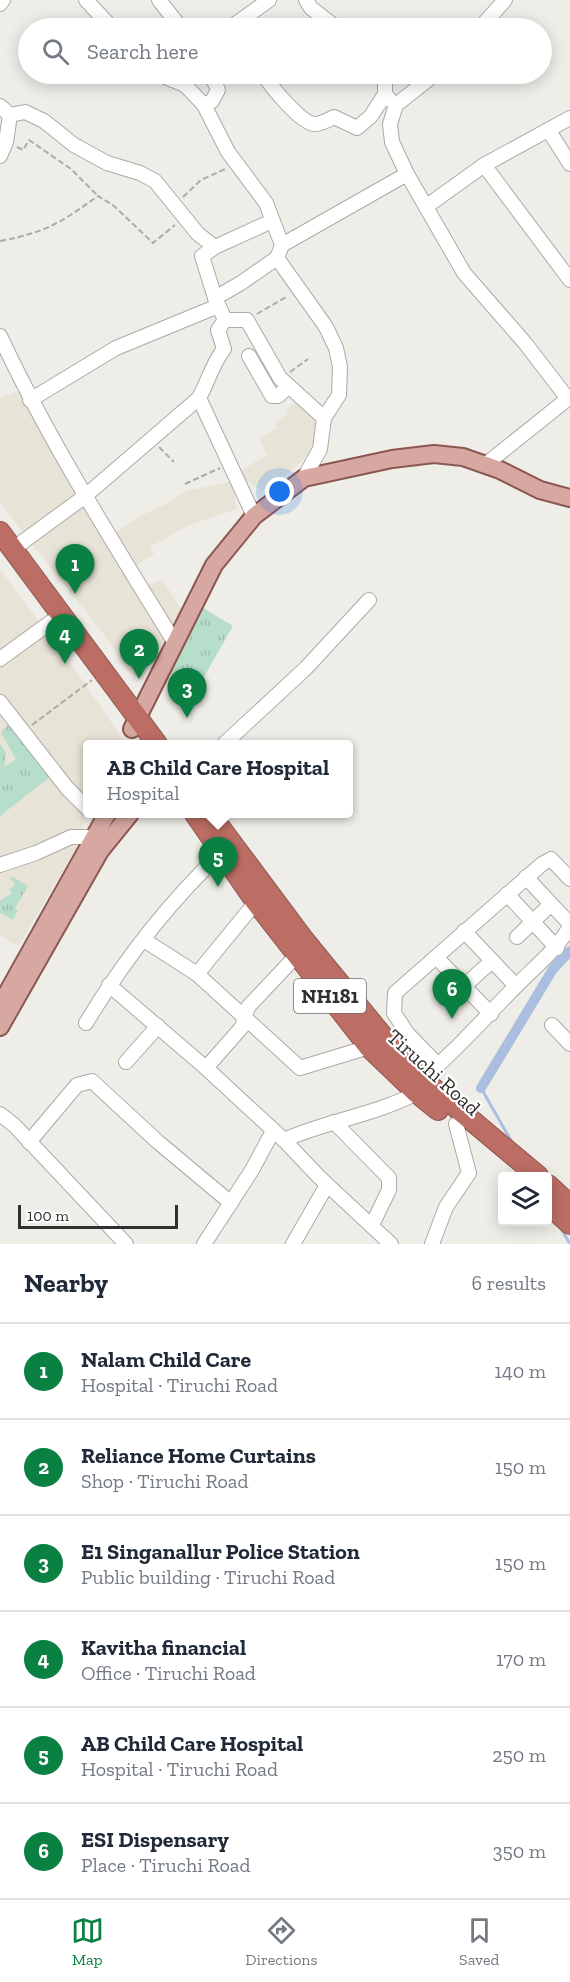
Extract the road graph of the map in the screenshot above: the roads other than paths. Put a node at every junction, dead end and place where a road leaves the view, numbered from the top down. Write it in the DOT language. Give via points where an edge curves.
graph roads {
  1 [pos="3,0"];
  2 [pos="86,0"];
  3 [pos="159,0"];
  4 [pos="269,0"];
  5 [pos="306,0"];
  6 [pos="504,0"];
  7 [pos="0,4"];
  8 [pos="103,18"];
  9 [pos="173,18"];
  10 [pos="245,18"];
  11 [pos="323,18"];
  12 [pos="489,18"];
  13 [pos="183,84"];
  14 [pos="215,84"];
  15 [pos="271,84"];
  16 [pos="385,84"];
  17 [pos="422,84"];
  18 [pos="385,94"];
  19 [pos="204,105"];
  20 [pos="396,105"];
  21 [pos="5,110"];
  22 [pos="570,118"];
  23 [pos="549,130"];
  24 [pos="0,156"];
  25 [pos="570,164"];
  26 [pos="484,165"];
  27 [pos="407,174"];
  28 [pos="427,206"];
  29 [pos="272,221"];
  30 [pos="215,247"];
  31 [pos="279,252"];
  32 [pos="570,280"];
  33 [pos="216,302"];
  34 [pos="225,320"];
  35 [pos="0,336"];
  36 [pos="249,356"];
  37 [pos="284,382"];
  38 [pos="199,398"];
  39 [pos="569,398"];
  40 [pos="30,400"];
  41 [pos="324,418"];
  42 [pos="484,465"];
  43 [pos="304,478"];
  44 [pos="84,496"];
  45 [pos="570,498"];
  46 [pos="254,516"];
  47 [pos="0,532"];
  48 [pos="6,551"];
  49 [pos="369,600"];
  50 [pos="51,622"];
  51 [pos="175,643"];
  52 [pos="0,659"];
  53 [pos="0,702"];
  54 [pos="138,730"];
  55 [pos="152,740"];
  56 [pos="228,740"];
  57 [pos="83,805"];
  58 [pos="126,818"];
  59 [pos="199,818"];
  60 [pos="214,818"];
  61 [pos="99,822"];
  62 [pos="223,850"];
  63 [pos="0,865"];
  64 [pos="526,877"];
  65 [pos="570,879"];
  66 [pos="507,894"];
  67 [pos="256,902"];
  68 [pos="551,904"];
  69 [pos="533,922"];
  70 [pos="570,925"];
  71 [pos="465,931"];
  72 [pos="517,937"];
  73 [pos="144,940"];
  74 [pos="557,948"];
  75 [pos="298,954"];
  76 [pos="436,957"];
  77 [pos="492,961"];
  78 [pos="197,974"];
  79 [pos="109,985"];
  80 [pos="464,986"];
  81 [pos="516,986"];
  82 [pos="1,1003"];
  83 [pos="491,1014"];
  84 [pos="246,1020"];
  85 [pos="86,1023"];
  86 [pos="552,1025"];
  87 [pos="158,1026"];
  88 [pos="0,1028"];
  89 [pos="407,1033"];
  90 [pos="570,1044"];
  91 [pos="369,1047"];
  92 [pos="391,1048"];
  93 [pos="126,1062"];
  94 [pos="206,1068"];
  95 [pos="417,1093"];
  96 [pos="0,1114"];
  97 [pos="460,1119"];
  98 [pos="334,1122"];
  99 [pos="278,1136"];
  100 [pos="29,1143"];
  101 [pos="512,1172"];
  102 [pos="533,1172"];
  103 [pos="327,1185"];
  104 [pos="558,1198"];
  105 [pos="231,1203"];
  106 [pos="570,1224"];
  107 [pos="372,1225"];
  108 [pos="126,1244"];
  109 [pos="204,1244"];
  110 [pos="293,1244"];
  111 [pos="391,1244"];
  112 [pos="432,1244"];
  1 -- 7 [label="street"];
  2 -- 8 [label="street"];
  3 -- 9 [label="street"];
  4 -- 10 [label="street"];
  5 -- 11 [label="street"];
  6 -- 12 [label="street"];
  13 -- 19 [label="street"];
  14 -- 19 [label="street" via="218,90 212,101"];
  15 -- 18 [label="street" via="309,123 334,117 357,128 371,116"];
  16 -- 18 [label="street"];
  17 -- 20 [label="street"];
  18 -- 20 [label="street"];
  19 -- 29 [label="street" via="228,152 266,203"];
  20 -- 27 [label="street" via="390,124 392,142"];
  21 -- 24 [label="street" via="6,142"];
  21 -- 30 [label="street" via="25,112 44,121 74,145 106,163 154,181 198,234"];
  22 -- 23 [label="street"];
  23 -- 25 [label="street"];
  23 -- 26 [label="street"];
  26 -- 28 [label="street"];
  26 -- 32 [label="street"];
  27 -- 28 [label="street"];
  27 -- 31 [label="street"];
  28 -- 39 [label="street" via="464,273"];
  29 -- 30 [label="street"];
  29 -- 31 [label="street"];
  30 -- 33 [label="street" via="202,256"];
  31 -- 33 [label="street"];
  31 -- 41 [label="street" via="298,289 326,327 338,358 339,395"];
  33 -- 34 [label="street"];
  33 -- 40 [label="street" via="116,348"];
  34 -- 37 [label="street" via="247,320"];
  34 -- 38 [label="street" via="219,330 224,349"];
  35 -- 40 [label="street"];
  36 -- 37 [label="street" via="272,396 278,396"];
  37 -- 41 [label="street"];
  38 -- 44 [label="street"];
  38 -- 46 [label="street"];
  39 -- 42 [label="street"];
  40 -- 44 [label="street"];
  41 -- 43 [label="street" via="320,449"];
  42 -- 43 [label="main road" via="434,454"];
  42 -- 45 [label="main road"];
  43 -- 46 [label="main road"];
  44 -- 48 [label="street"];
  44 -- 51 [label="street"];
  46 -- 51 [label="main road" via="214,565"];
  47 -- 48 [label="highway"];
  48 -- 50 [label="highway"];
  48 -- 54 [label="highway"];
  49 -- 56 [label="street" via="306,668"];
  50 -- 52 [label="street"];
  50 -- 54 [label="highway"];
  51 -- 54 [label="main road"];
  53 -- 57 [label="street"];
  54 -- 55 [label="highway"];
  58 -- 88 [label="main road" via="100,851"];
  59 -- 62 [label="highway, NH181"];
  60 -- 92 [label="highway, Tiruchi Road / NH181"];
  61 -- 63 [label="street" via="36,853"];
  61 -- 82 [label="main road"];
  62 -- 67 [label="highway, Tiruchi Road / NH181"];
  62 -- 73 [label="street" via="188,884"];
  64 -- 65 [label="street" via="551,859"];
  64 -- 66 [label="street"];
  64 -- 68 [label="street"];
  66 -- 69 [label="street"];
  66 -- 71 [label="street"];
  67 -- 75 [label="highway, Tiruchi Road / NH181"];
  67 -- 78 [label="street"];
  68 -- 69 [label="street"];
  68 -- 70 [label="street"];
  69 -- 72 [label="street"];
  69 -- 74 [label="street"];
  70 -- 74 [label="street"];
  71 -- 76 [label="street"];
  71 -- 77 [label="street"];
  73 -- 78 [label="street"];
  73 -- 79 [label="street"];
  74 -- 81 [label="street"];
  75 -- 84 [label="street" via="248,1007"];
  75 -- 91 [label="highway, Tiruchi Road / NH181"];
  76 -- 80 [label="street"];
  76 -- 89 [label="street" via="394,993 394,1012"];
  77 -- 80 [label="street"];
  77 -- 81 [label="street"];
  78 -- 84 [label="street"];
  79 -- 85 [label="street"];
  79 -- 87 [label="street"];
  80 -- 83 [label="street"];
  81 -- 83 [label="street"];
  83 -- 89 [label="street" via="438,1065"];
  84 -- 91 [label="street" via="300,1068"];
  84 -- 94 [label="street"];
  86 -- 90 [label="street"];
  87 -- 93 [label="street"];
  87 -- 94 [label="street"];
  89 -- 92 [label="street"];
  91 -- 95 [label="highway, Tiruchi Road / NH181"];
  92 -- 97 [label="highway, NH181"];
  94 -- 99 [label="street"];
  95 -- 97 [label="highway, Tiruchi Road / NH181"];
  95 -- 98 [label="street" via="390,1107"];
  96 -- 100 [label="street"];
  97 -- 101 [label="highway, Tiruchi Road / NH181"];
  97 -- 102 [label="highway, NH181"];
  97 -- 112 [label="street" via="469,1173 446,1207"];
  98 -- 99 [label="street"];
  98 -- 107 [label="street" via="389,1178 389,1190"];
  99 -- 103 [label="street"];
  99 -- 105 [label="street"];
  100 -- 105 [label="street" via="77,1086 92,1081"];
  100 -- 108 [label="street"];
  103 -- 107 [label="street"];
  103 -- 110 [label="street"];
  104 -- 106 [label="highway"];
  105 -- 109 [label="street"];
  107 -- 111 [label="street"];
}
